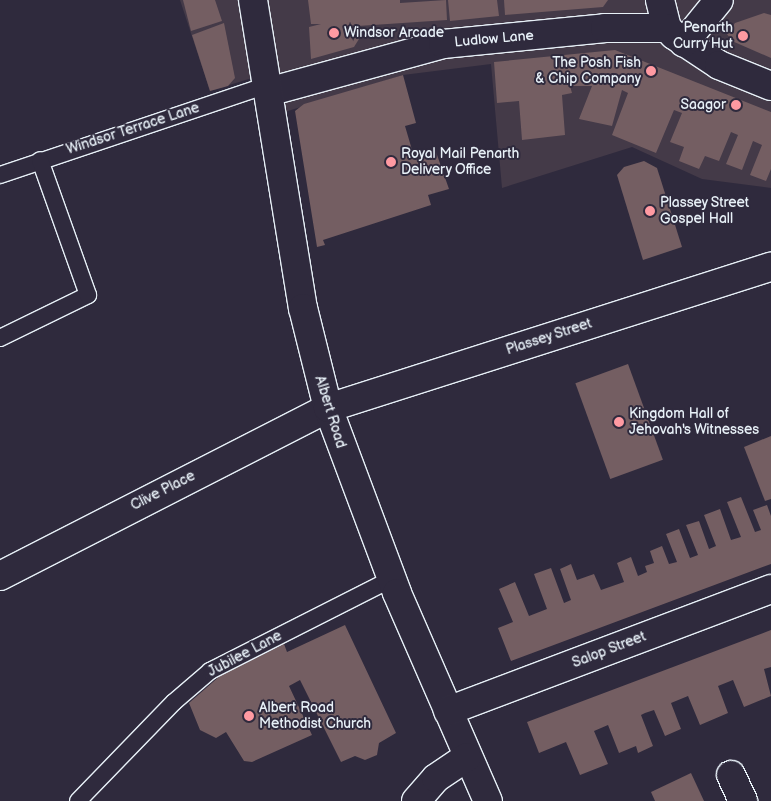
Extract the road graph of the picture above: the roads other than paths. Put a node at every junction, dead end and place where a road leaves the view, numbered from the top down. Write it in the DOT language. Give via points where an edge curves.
graph roads {
  1 [pos="253,0"];
  2 [pos="660,0"];
  3 [pos="718,0"];
  4 [pos="675,35"];
  5 [pos="771,86"];
  6 [pos="268,88"];
  7 [pos="40,160"];
  8 [pos="0,175"];
  9 [pos="771,266"];
  10 [pos="0,338"];
  11 [pos="328,408"];
  12 [pos="0,576"];
  13 [pos="391,579"];
  14 [pos="771,589"];
  15 [pos="448,711"];
  16 [pos="467,757"];
  17 [pos="731,774"];
  18 [pos="78,801"];
  19 [pos="416,801"];
  20 [pos="488,801"];
  21 [pos="742,801"];
  1 -- 6 [label="street, Albert Road"];
  2 -- 4 [label="street"];
  3 -- 4 [label="street"];
  4 -- 5 [label="street" via="719,65"];
  4 -- 6 [label="street, Ludlow Lane" via="605,28 443,44"];
  6 -- 7 [label="lane, Windsor Terrace Lane"];
  6 -- 11 [label="street, Albert Road" via="303,308"];
  7 -- 8 [label="lane, Windsor Terrace Lane"];
  7 -- 10 [label="lane" via="88,295"];
  9 -- 11 [label="street, Plassey Street"];
  11 -- 12 [label="street, Clive Place"];
  11 -- 13 [label="street, Albert Road"];
  13 -- 15 [label="street, Albert Road"];
  13 -- 18 [label="lane, Jubilee Lane" via="210,671 174,702"];
  14 -- 15 [label="street, Salop Street"];
  15 -- 16 [label="street, Albert Road"];
  16 -- 19 [label="street" via="436,778"];
  16 -- 20 [label="street, Albert Road"];
  17 -- 21 [label="street"];
}
